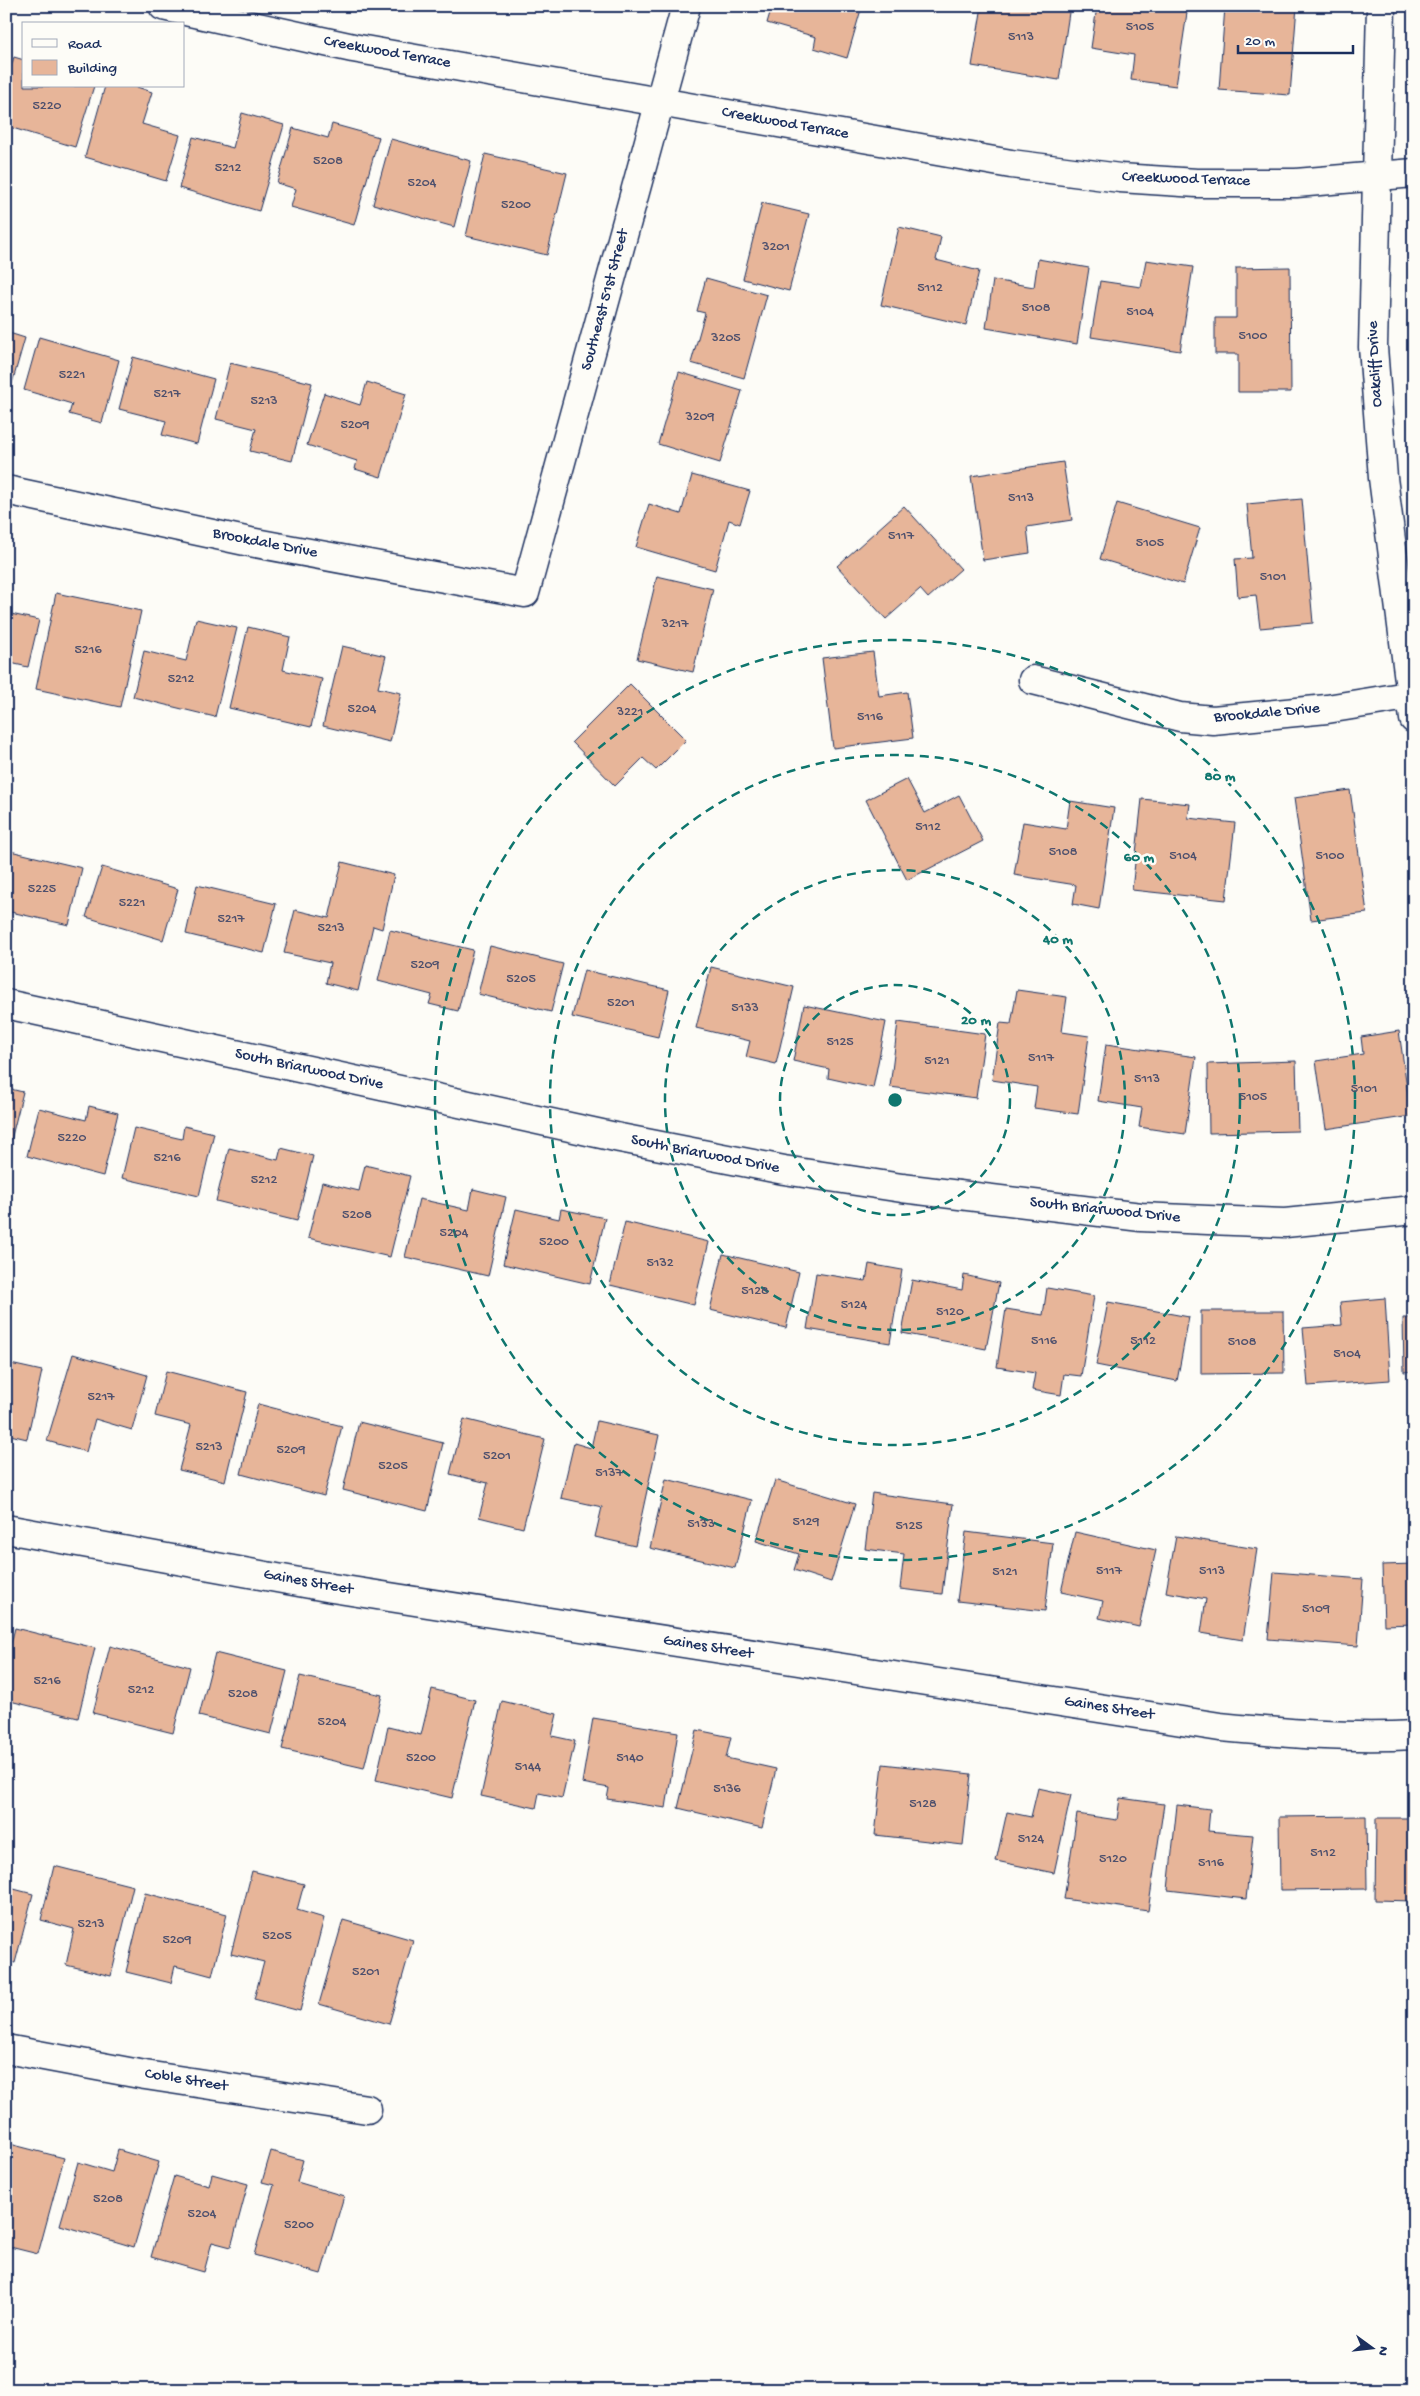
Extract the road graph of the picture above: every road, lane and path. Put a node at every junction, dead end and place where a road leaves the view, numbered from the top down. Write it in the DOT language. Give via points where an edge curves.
graph roads {
  1 [pos="163,6"];
  2 [pos="686,6"];
  3 [pos="1381,6"];
  4 [pos="660,102"];
  5 [pos="1414,173"];
  6 [pos="1376,175"];
  7 [pos="6,490"];
  8 [pos="525,593"];
  9 [pos="1034,680"];
  10 [pos="1412,703"];
  11 [pos="6,1004"];
  12 [pos="1414,1210"];
  13 [pos="6,1529"];
  14 [pos="1414,1735"];
  15 [pos="6,2049"];
  16 [pos="367,2109"];
  1 -- 4 [label="street, Creekwood Terrace" via="353,48"];
  2 -- 4 [label="street, Southeast 51st Street"];
  3 -- 6 [label="street, Oakcliff Drive"];
  4 -- 6 [label="street, Creekwood Terrace" via="1011,164 1120,178 1197,183 1296,183"];
  4 -- 8 [label="street, Southeast 51st Street"];
  5 -- 6 [label="street, Creekwood Terrace"];
  6 -- 10 [label="street, Oakcliff Drive" via="1373,347 1383,478"];
  7 -- 8 [label="street, Brookdale Drive" via="250,542"];
  9 -- 10 [label="street, Brookdale Drive" via="1172,715 1213,720"];
  11 -- 12 [label="street, South Briarwood Drive" via="620,1138 784,1170 902,1188 1141,1217 1208,1220 1284,1223"];
  13 -- 14 [label="street, Gaines Street" via="341,1590 1220,1726 1298,1734"];
  15 -- 16 [label="street, Coble Street" via="145,2075"];
}
